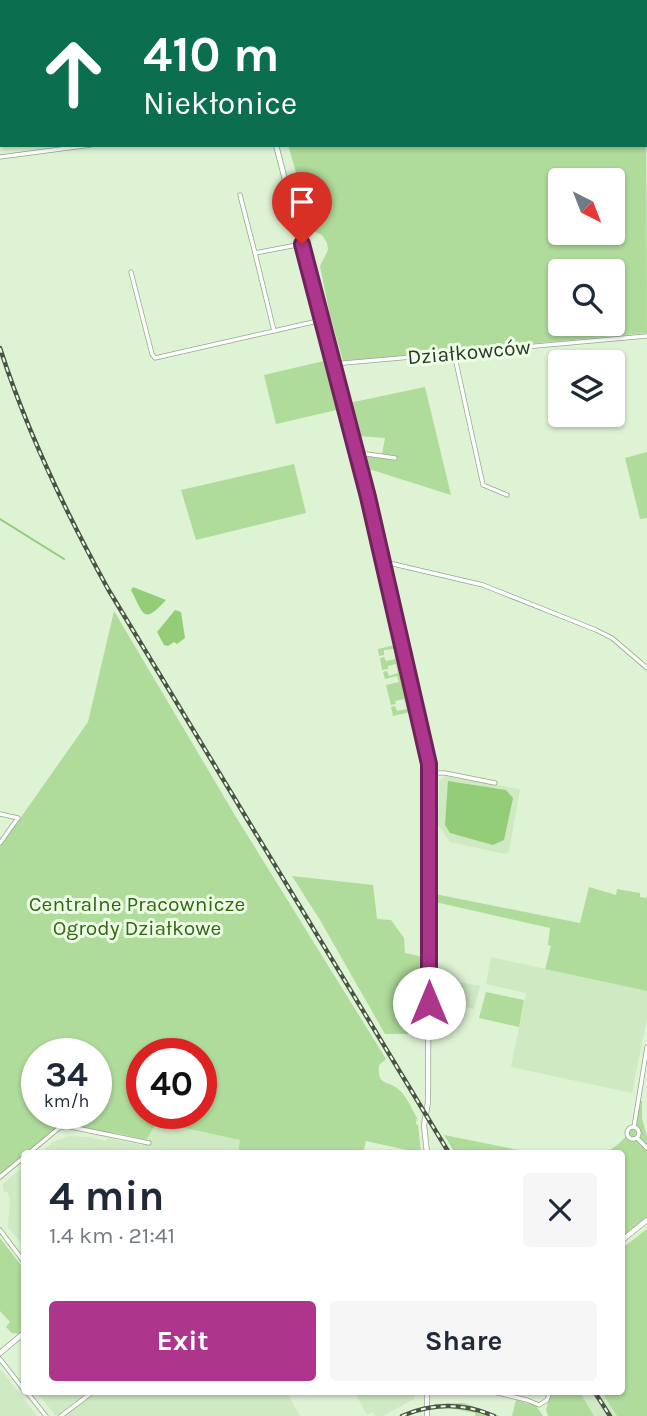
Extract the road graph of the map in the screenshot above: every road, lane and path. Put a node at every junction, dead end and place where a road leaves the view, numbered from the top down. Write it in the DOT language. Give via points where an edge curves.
graph roads {
  1 [pos="77,147"];
  2 [pos="277,147"];
  3 [pos="0,158"];
  4 [pos="240,195"];
  5 [pos="302,244"];
  6 [pos="255,253"];
  7 [pos="131,272"];
  8 [pos="322,320"];
  9 [pos="274,331"];
  10 [pos="647,335"];
  11 [pos="454,353"];
  12 [pos="333,364"];
  13 [pos="357,456"];
  14 [pos="395,458"];
  15 [pos="507,495"];
  16 [pos="383,564"];
  17 [pos="647,668"];
  18 [pos="429,773"];
  19 [pos="495,783"];
  20 [pos="0,814"];
  21 [pos="0,843"];
  22 [pos="647,1048"];
  23 [pos="634,1127"];
  24 [pos="638,1138"];
  25 [pos="149,1143"];
  26 [pos="647,1148"];
  27 [pos="33,1150"];
  28 [pos="427,1150"];
  29 [pos="21,1160"];
  30 [pos="0,1177"];
  31 [pos="647,1220"];
  32 [pos="0,1230"];
  33 [pos="625,1238"];
  34 [pos="21,1258"];
  35 [pos="21,1336"];
  36 [pos="0,1353"];
  37 [pos="0,1359"];
  38 [pos="21,1386"];
  39 [pos="28,1395"];
  40 [pos="89,1395"];
  41 [pos="427,1395"];
  42 [pos="506,1395"];
  43 [pos="549,1395"];
  44 [pos="46,1416"];
  45 [pos="61,1416"];
  46 [pos="427,1416"];
  1 -- 3 [label="street"];
  2 -- 5 [label="street"];
  4 -- 6 [label="street"];
  5 -- 6 [label="street"];
  5 -- 8 [label="street"];
  6 -- 9 [label="street"];
  7 -- 9 [label="street" via="155,358"];
  8 -- 9 [label="street"];
  8 -- 12 [label="street"];
  10 -- 11 [label="street, Działkowców"];
  11 -- 12 [label="street, Działkowców"];
  11 -- 15 [label="street" via="483,485"];
  12 -- 13 [label="street"];
  13 -- 14 [label="street" via="367,453"];
  13 -- 16 [label="street"];
  16 -- 17 [label="street" via="483,586 596,630"];
  16 -- 18 [label="street"];
  18 -- 19 [label="street"];
  18 -- 28 [label="street"];
  20 -- 21 [label="street" via="18,818"];
  22 -- 23 [label="street"];
  23 -- 24 [label="street"];
  23 -- 24 [label="street" via="628,1136"];
  24 -- 26 [label="street"];
  25 -- 27 [label="street" via="66,1126"];
  29 -- 30 [label="street"];
  31 -- 33 [label="street"];
  32 -- 34 [label="street"];
  35 -- 36 [label="street"];
  37 -- 38 [label="street"];
  39 -- 44 [label="street"];
  40 -- 45 [label="street"];
  41 -- 46 [label="street"];
  42 -- 43 [label="street" via="539,1405"];
}
